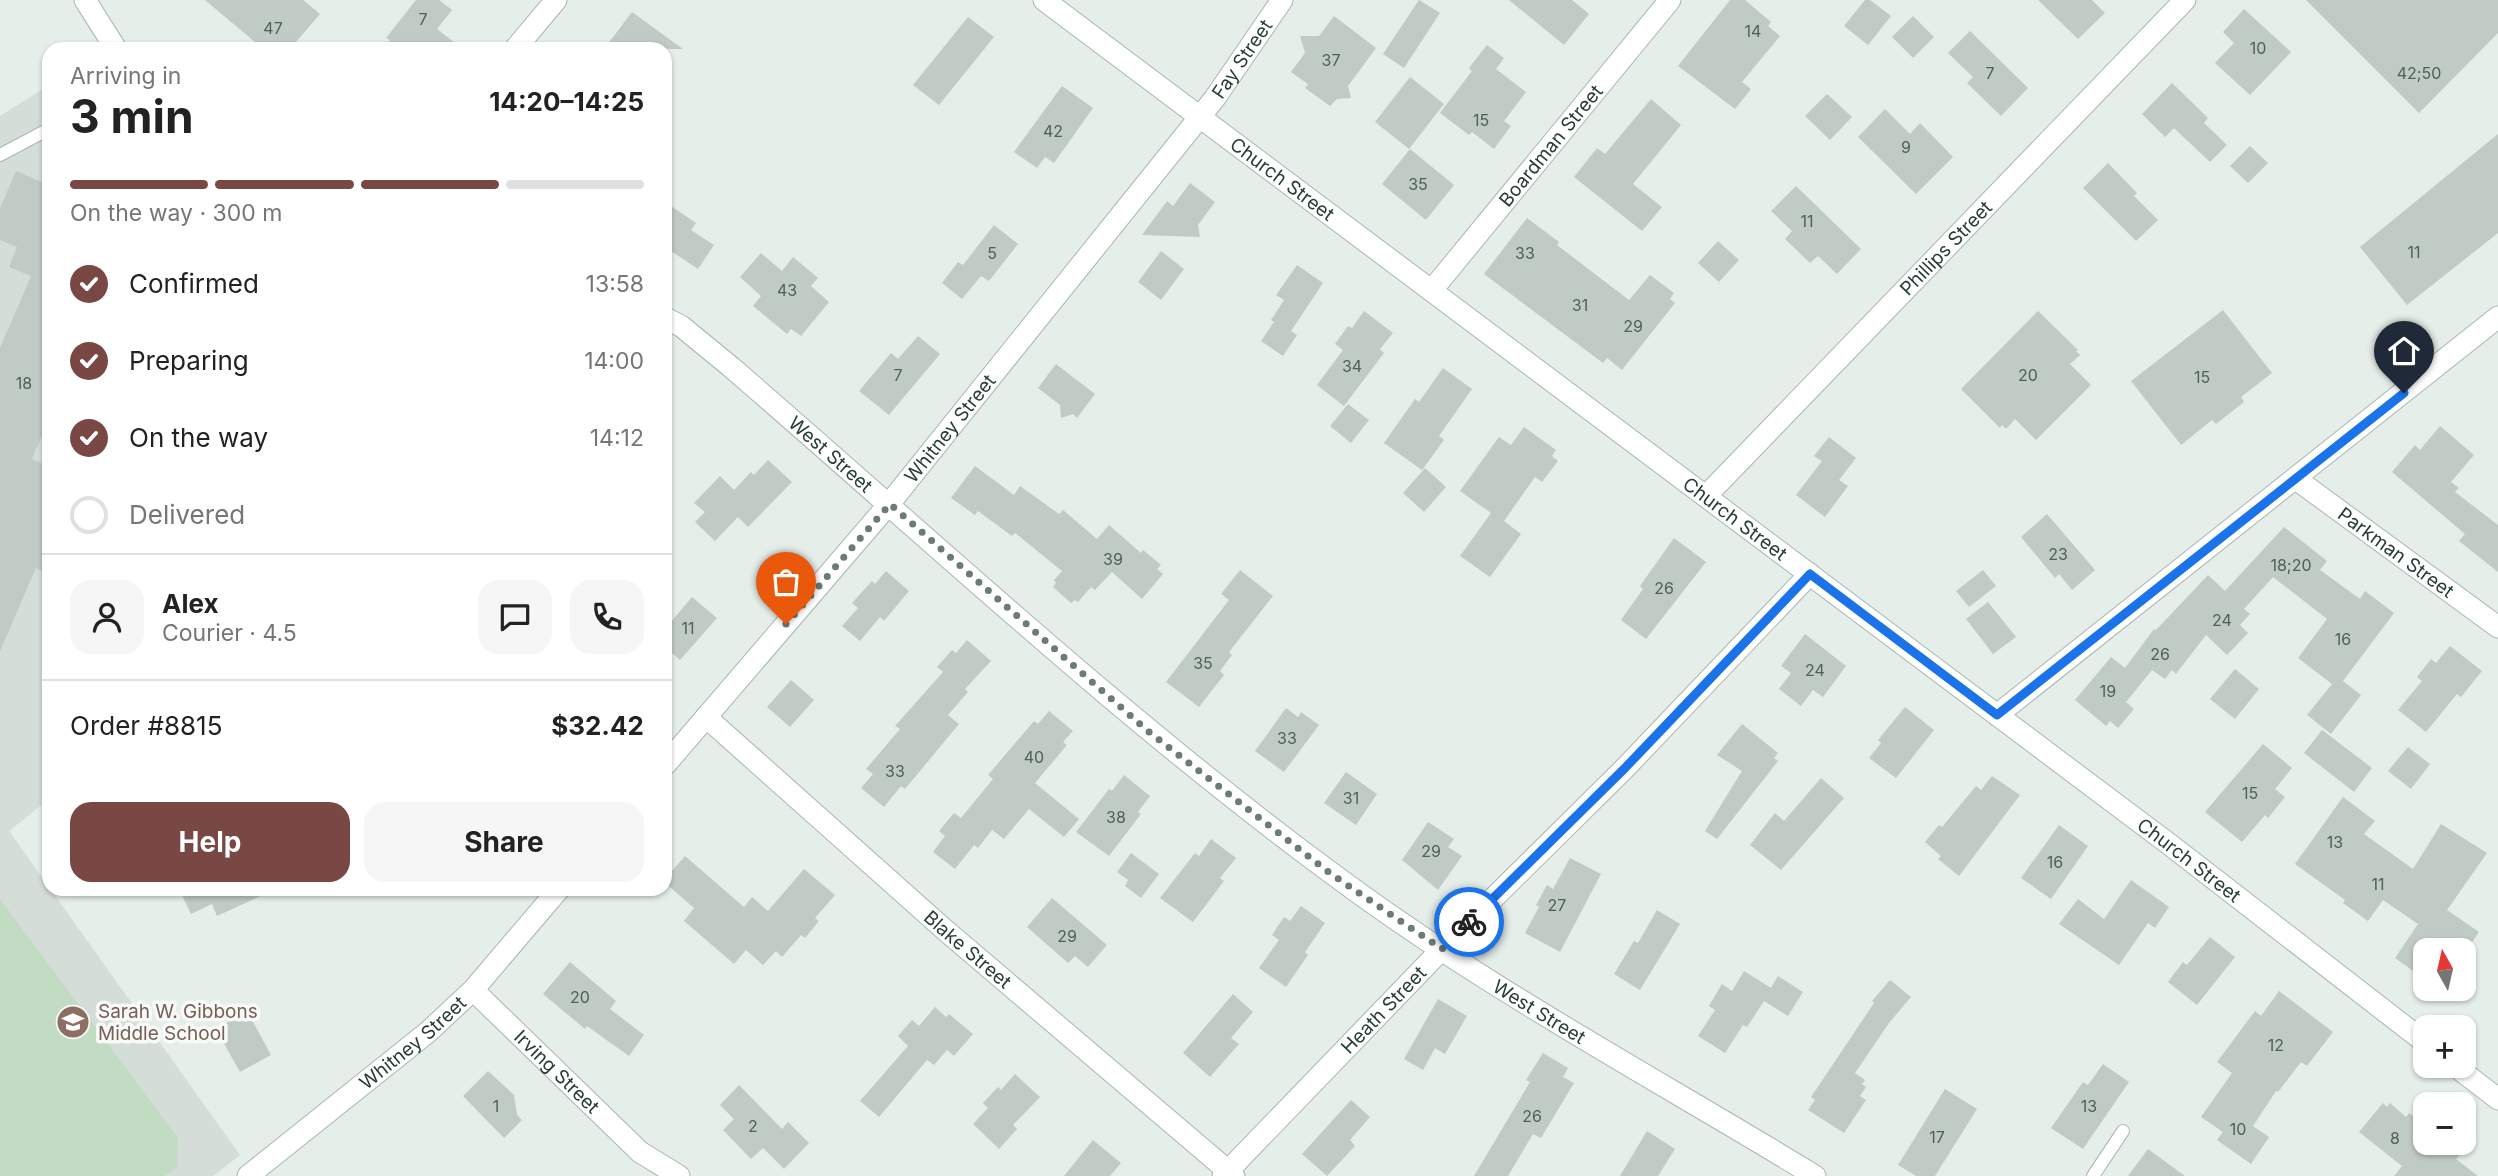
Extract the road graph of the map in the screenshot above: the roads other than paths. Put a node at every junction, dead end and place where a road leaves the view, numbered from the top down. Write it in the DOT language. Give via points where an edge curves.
graph roads {
  1 [pos="85,0"];
  2 [pos="556,0"];
  3 [pos="1044,0"];
  4 [pos="1282,0"];
  5 [pos="1670,0"];
  6 [pos="2185,0"];
  7 [pos="112,42"];
  8 [pos="522,42"];
  9 [pos="1200,117"];
  10 [pos="42,133"];
  11 [pos="0,155"];
  12 [pos="1432,290"];
  13 [pos="2498,317"];
  14 [pos="672,322"];
  15 [pos="2296,479"];
  16 [pos="1706,496"];
  17 [pos="890,504"];
  18 [pos="1810,574"];
  19 [pos="2498,627"];
  20 [pos="1997,715"];
  21 [pos="706,718"];
  22 [pos="672,757"];
  23 [pos="553,896"];
  24 [pos="1442,949"];
  25 [pos="473,990"];
  26 [pos="2413,1033"];
  27 [pos="2470,1078"];
  28 [pos="2498,1100"];
  29 [pos="2123,1131"];
  30 [pos="640,1152"];
  31 [pos="1228,1174"];
  32 [pos="248,1176"];
  33 [pos="652,1176"];
  34 [pos="679,1176"];
  35 [pos="1815,1176"];
  36 [pos="2094,1176"];
  1 -- 7 [label="street"];
  2 -- 8 [label="street"];
  3 -- 9 [label="street, Church Street"];
  4 -- 9 [label="street, Fay Street"];
  5 -- 12 [label="street, Boardman Street"];
  6 -- 16 [label="street, Phillips Street"];
  9 -- 12 [label="street, Church Street"];
  9 -- 17 [label="street, Whitney Street"];
  10 -- 11 [label="lane"];
  12 -- 16 [label="street, Church Street"];
  13 -- 15 [label="street"];
  14 -- 17 [label="street, West Street" via="732,366"];
  15 -- 19 [label="street, Parkman Street"];
  15 -- 20 [label="street"];
  16 -- 18 [label="street, Church Street"];
  17 -- 21 [label="street, Whitney Street"];
  17 -- 24 [label="street, West Street" via="1149,732 1331,874"];
  18 -- 20 [label="street, Church Street"];
  18 -- 24 [label="street, Heath Street" via="1625,768"];
  20 -- 26 [label="street, Church Street"];
  21 -- 22 [label="street, Whitney Street"];
  21 -- 31 [label="street, Blake Street"];
  23 -- 25 [label="street, Whitney Street"];
  24 -- 31 [label="street, Heath Street"];
  24 -- 35 [label="street, West Street"];
  25 -- 30 [label="street, Irving Street"];
  25 -- 32 [label="street, Whitney Street" via="428,1032"];
  27 -- 28 [label="street"];
  29 -- 36 [label="lane"];
  30 -- 33 [label="street, Irving Street"];
  30 -- 34 [label="street, Irving Street"];
}
